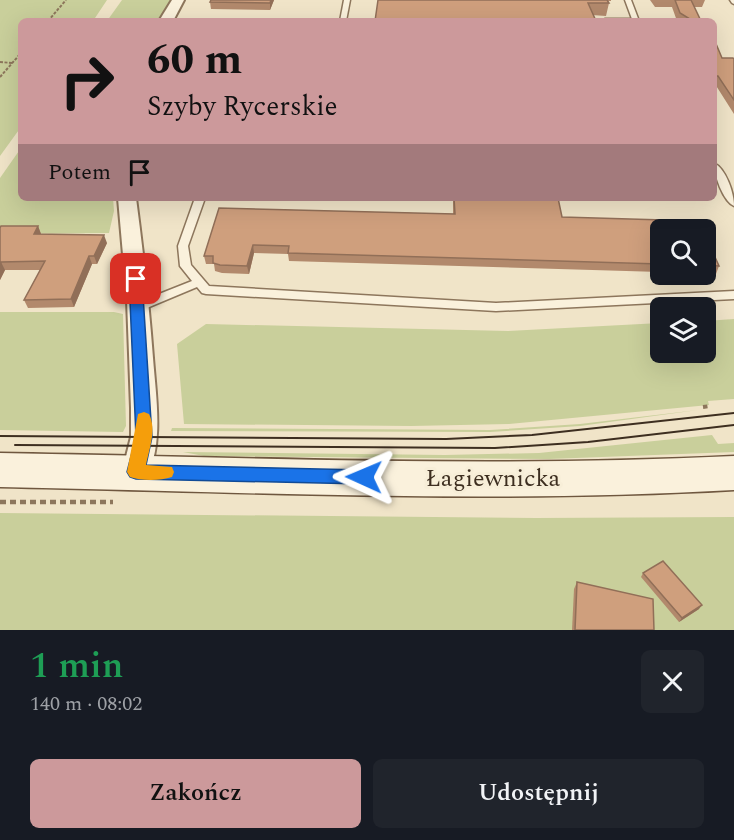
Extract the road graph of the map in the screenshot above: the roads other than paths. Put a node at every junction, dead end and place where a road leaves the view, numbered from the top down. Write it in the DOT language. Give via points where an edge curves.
graph roads {
  1 [pos="178,0"];
  2 [pos="347,0"];
  3 [pos="628,0"];
  4 [pos="168,18"];
  5 [pos="344,18"];
  6 [pos="635,18"];
  7 [pos="717,171"];
  8 [pos="127,201"];
  9 [pos="199,201"];
  10 [pos="734,202"];
  11 [pos="199,282"];
  12 [pos="734,295"];
  13 [pos="138,307"];
  14 [pos="0,470"];
  15 [pos="136,472"];
  16 [pos="734,473"];
  1 -- 4 [label="street"];
  2 -- 5 [label="lane"];
  3 -- 6 [label="lane"];
  7 -- 10 [label="lane"];
  8 -- 13 [label="street"];
  9 -- 11 [label="lane" via="183,246 186,266"];
  11 -- 12 [label="lane" via="206,290 496,307"];
  11 -- 13 [label="lane"];
  13 -- 15 [label="street" via="144,437"];
  14 -- 15 [label="main road, Łagiewnicka"];
  15 -- 16 [label="main road, Łagiewnicka" via="501,480"];
}
